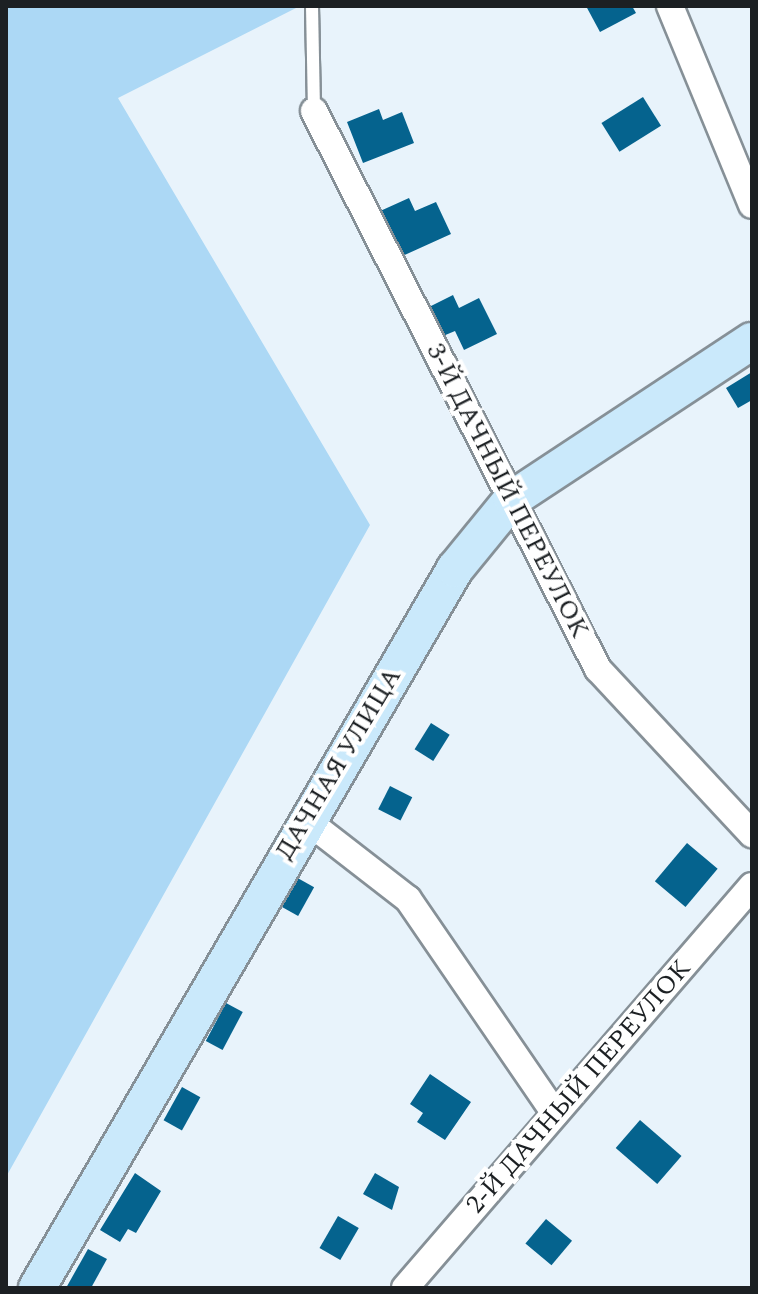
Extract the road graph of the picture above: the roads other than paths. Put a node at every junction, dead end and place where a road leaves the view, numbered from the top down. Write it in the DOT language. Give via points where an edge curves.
graph roads {
  1 [pos="312,6"];
  2 [pos="670,6"];
  3 [pos="314,111"];
  4 [pos="752,205"];
  5 [pos="752,341"];
  6 [pos="512,499"];
  7 [pos="306,820"];
  8 [pos="752,834"];
  9 [pos="752,886"];
  10 [pos="555,1114"];
  11 [pos="37,1288"];
  12 [pos="405,1288"];
  1 -- 3 [label="lane"];
  2 -- 4 [label="street"];
  3 -- 6 [label="street, 3-Й ДАЧНЫЙ ПЕРЕУЛОК"];
  5 -- 6 [label="street, ДАЧНАЯ УЛИЦА"];
  6 -- 7 [label="street, ДАЧНАЯ УЛИЦА" via="455,569"];
  6 -- 8 [label="street, 3-Й ДАЧНЫЙ ПЕРЕУЛОК" via="598,669"];
  7 -- 10 [label="street" via="408,899"];
  7 -- 11 [label="street, ДАЧНАЯ УЛИЦА"];
  9 -- 10 [label="street, 2-Й ДАЧНЫЙ ПЕРЕУЛОК"];
  10 -- 12 [label="street, 2-Й ДАЧНЫЙ ПЕРЕУЛОК"];
}
